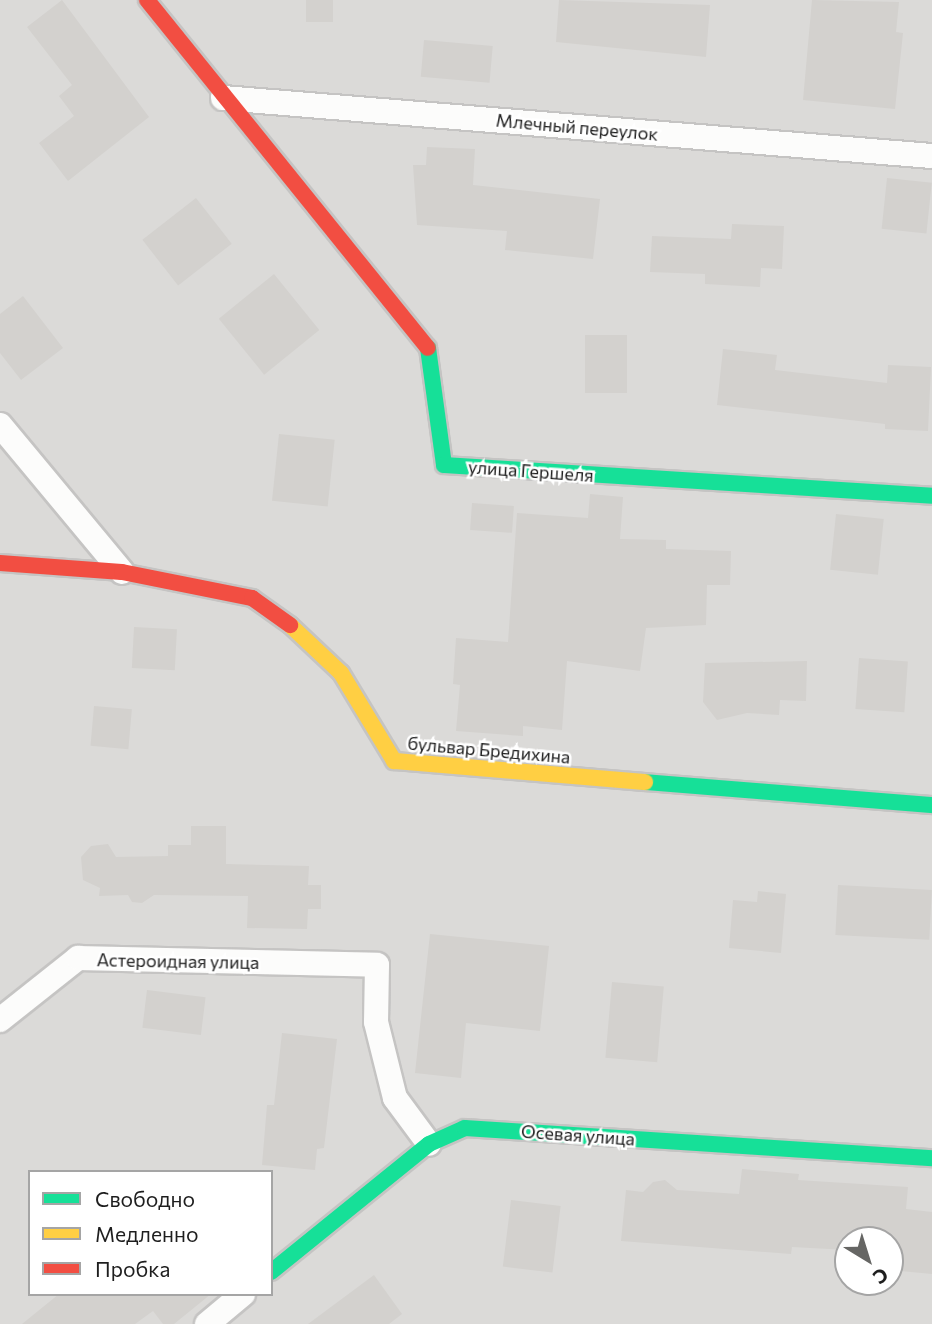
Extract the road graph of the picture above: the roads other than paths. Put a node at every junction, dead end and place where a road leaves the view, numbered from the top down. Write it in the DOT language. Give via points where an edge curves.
graph roads {
  1 [pos="147,0"];
  2 [pos="223,97"];
  3 [pos="932,156"];
  4 [pos="0,425"];
  5 [pos="932,496"];
  6 [pos="0,563"];
  7 [pos="122,572"];
  8 [pos="932,805"];
  9 [pos="0,1020"];
  10 [pos="429,1144"];
  11 [pos="932,1158"];
  12 [pos="273,1270"];
  13 [pos="241,1296"];
  14 [pos="206,1324"];
  1 -- 2 [label="street, улица Гершеля"];
  2 -- 3 [label="street, Млечный переулок"];
  2 -- 5 [label="street, улица Гершеля" via="428,347 444,465"];
  4 -- 7 [label="street"];
  6 -- 7 [label="street"];
  7 -- 8 [label="street, бульвар Бредихина" via="253,598 297,630 341,673 394,761"];
  9 -- 10 [label="street, Астероидная улица" via="78,958 377,965 376,1022 394,1098"];
  10 -- 11 [label="street, Осевая улица" via="465,1128"];
  10 -- 12 [label="street, Осевая улица"];
  13 -- 14 [label="street"];
}
